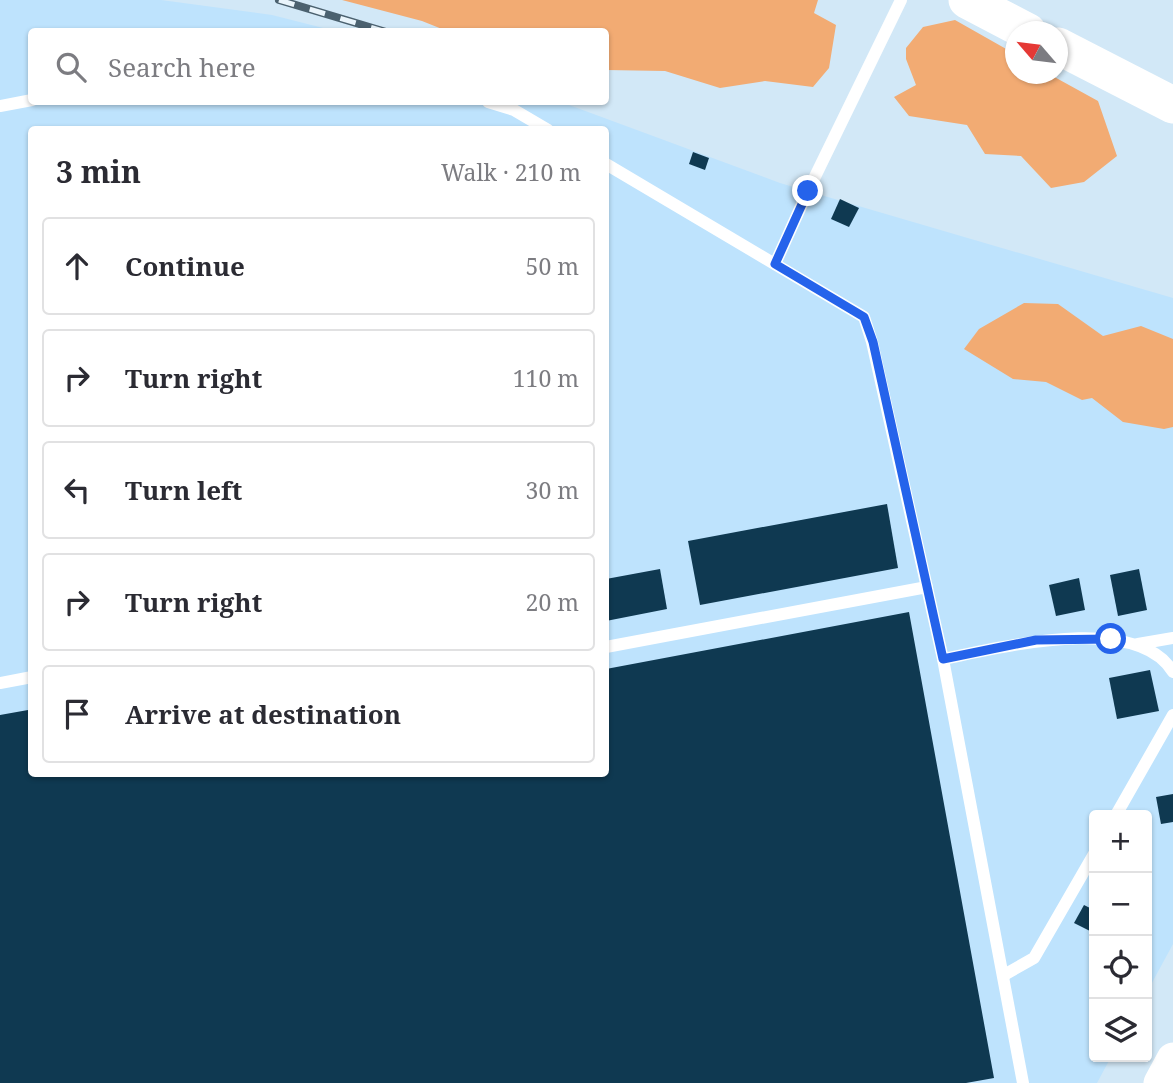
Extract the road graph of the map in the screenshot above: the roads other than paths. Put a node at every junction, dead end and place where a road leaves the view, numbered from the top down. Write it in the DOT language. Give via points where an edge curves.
graph roads {
  1 [pos="901,0"];
  2 [pos="967,0"];
  3 [pos="1007,21"];
  4 [pos="1068,51"];
  5 [pos="28,101"];
  6 [pos="498,105"];
  7 [pos="1173,105"];
  8 [pos="0,106"];
  9 [pos="541,126"];
  10 [pos="609,166"];
  11 [pos="775,264"];
  12 [pos="928,587"];
  13 [pos="1173,638"];
  14 [pos="1138,643"];
  15 [pos="609,646"];
  16 [pos="943,659"];
  17 [pos="1173,672"];
  18 [pos="28,678"];
  19 [pos="0,683"];
  20 [pos="1173,715"];
  21 [pos="1119,810"];
  22 [pos="1089,862"];
  23 [pos="1004,975"];
  24 [pos="1173,1059"];
  25 [pos="1023,1083"];
  26 [pos="1160,1083"];
  1 -- 11 [label="lane"];
  2 -- 3 [label="main road"];
  4 -- 7 [label="main road"];
  5 -- 8 [label="lane"];
  6 -- 9 [label="lane"];
  10 -- 11 [label="lane"];
  11 -- 12 [label="lane" via="864,317"];
  12 -- 15 [label="lane"];
  12 -- 16 [label="lane"];
  13 -- 14 [label="lane"];
  14 -- 16 [label="lane" via="1036,640"];
  14 -- 17 [label="lane" via="1168,663"];
  16 -- 23 [label="lane"];
  18 -- 19 [label="lane"];
  20 -- 21 [label="lane"];
  22 -- 23 [label="lane" via="1034,958"];
  23 -- 25 [label="lane"];
  24 -- 26 [label="street"];
}
